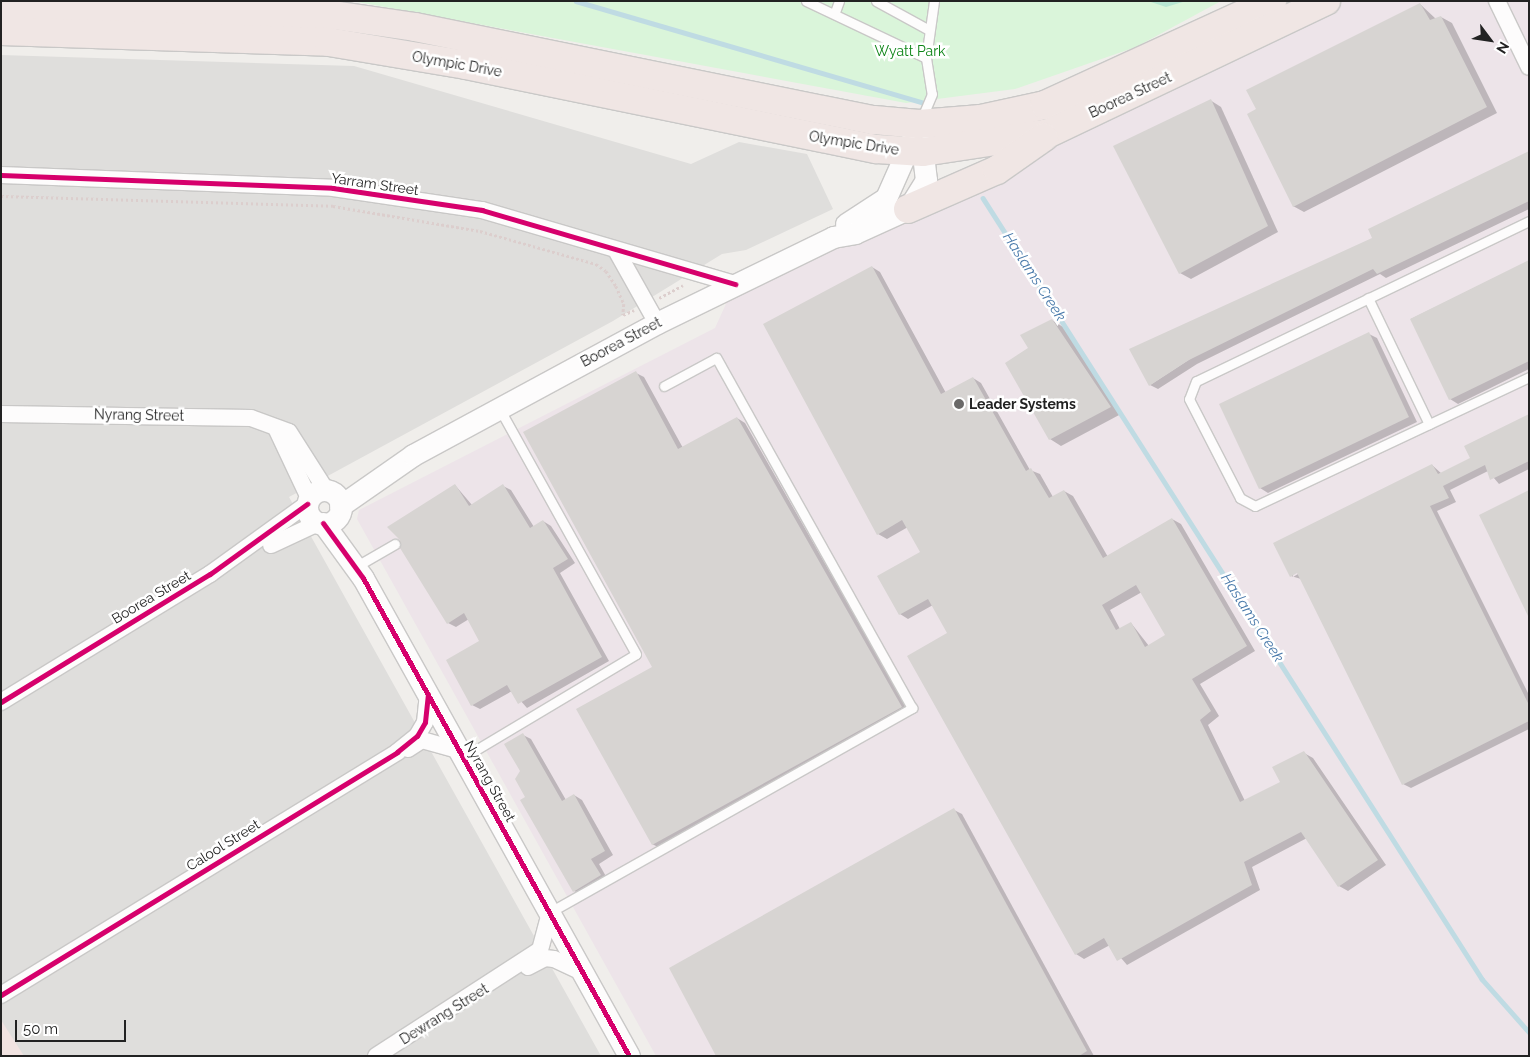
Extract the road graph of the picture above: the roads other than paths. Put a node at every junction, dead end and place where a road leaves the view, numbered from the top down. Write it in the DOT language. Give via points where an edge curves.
graph roads {
  1 [pos="806,1"];
  2 [pos="839,1"];
  3 [pos="876,1"];
  4 [pos="934,1"];
  5 [pos="1272,1"];
  6 [pos="1326,1"];
  7 [pos="1496,1"];
  8 [pos="1,4"];
  9 [pos="835,12"];
  10 [pos="1,30"];
  11 [pos="929,30"];
  12 [pos="926,58"];
  13 [pos="1529,67"];
  14 [pos="880,121"];
  15 [pos="919,124"];
  16 [pos="1049,133"];
  17 [pos="914,152"];
  18 [pos="1,175"];
  19 [pos="908,209"];
  20 [pos="1529,221"];
  21 [pos="834,237"];
  22 [pos="616,250"];
  23 [pos="734,284"];
  24 [pos="1368,298"];
  25 [pos="652,314"];
  26 [pos="1529,377"];
  27 [pos="664,386"];
  28 [pos="499,408"];
  29 [pos="1,414"];
  30 [pos="1429,424"];
  31 [pos="324,506"];
  32 [pos="395,544"];
  33 [pos="363,570"];
  34 [pos="428,694"];
  35 [pos="1,702"];
  36 [pos="397,752"];
  37 [pos="463,754"];
  38 [pos="550,912"];
  39 [pos="512,972"];
  40 [pos="584,973"];
  41 [pos="1,995"];
  42 [pos="376,1056"];
  43 [pos="629,1056"];
  1 -- 9 [label="lane"];
  2 -- 9 [label="lane"];
  3 -- 11 [label="lane"];
  4 -- 11 [label="lane"];
  5 -- 15 [label="highway, Boorea Street" via="1053,102 981,119"];
  6 -- 16 [label="highway, Boorea Street"];
  7 -- 13 [label="street"];
  8 -- 14 [label="highway, Olympic Drive" via="333,15 415,27"];
  9 -- 12 [label="lane"];
  10 -- 17 [label="highway, Olympic Drive" via="329,42 466,65"];
  11 -- 12 [label="lane"];
  12 -- 15 [label="lane" via="932,94"];
  14 -- 15 [label="highway, Boorea Street"];
  15 -- 17 [label="street, Boorea Street"];
  16 -- 17 [label="highway, Boorea Street"];
  16 -- 19 [label="highway" via="997,170"];
  17 -- 19 [label="street" via="926,180"];
  17 -- 21 [label="street, Boorea Street" via="886,198"];
  18 -- 22 [label="street, Yarram Street" via="334,188 482,210"];
  19 -- 21 [label="street, Boorea Street" via="855,233"];
  20 -- 24 [label="lane"];
  21 -- 23 [label="street, Boorea Street"];
  22 -- 23 [label="street, Yarram Street"];
  22 -- 25 [label="street"];
  23 -- 25 [label="street, Boorea Street"];
  24 -- 30 [label="lane"];
  24 -- 30 [label="lane" via="1196,381 1189,399 1240,498 1255,506"];
  25 -- 28 [label="street, Boorea Street"];
  26 -- 30 [label="lane"];
  27 -- 38 [label="lane" via="716,358 912,708"];
  28 -- 31 [label="street, Boorea Street"];
  28 -- 37 [label="lane" via="636,654"];
  29 -- 31 [label="street, Nyrang Street" via="251,418 276,426"];
  31 -- 33 [label="street, Nyrang Street"];
  31 -- 35 [label="street, Boorea Street" via="299,529 232,568 210,574"];
  32 -- 33 [label="lane"];
  33 -- 34 [label="street, Nyrang Street"];
  34 -- 36 [label="street, Calool Street" via="421,729"];
  34 -- 37 [label="street, Nyrang Street"];
  36 -- 37 [label="street, Calool Street" via="422,740"];
  36 -- 41 [label="street, Calool Street"];
  37 -- 38 [label="street, Nyrang Street"];
  38 -- 39 [label="street, Dewrang Street" via="540,950"];
  38 -- 40 [label="street, Nyrang Street"];
  39 -- 40 [label="street, Dewrang Street" via="544,958"];
  39 -- 42 [label="street, Dewrang Street"];
  40 -- 43 [label="street, Nyrang Street"];
}
